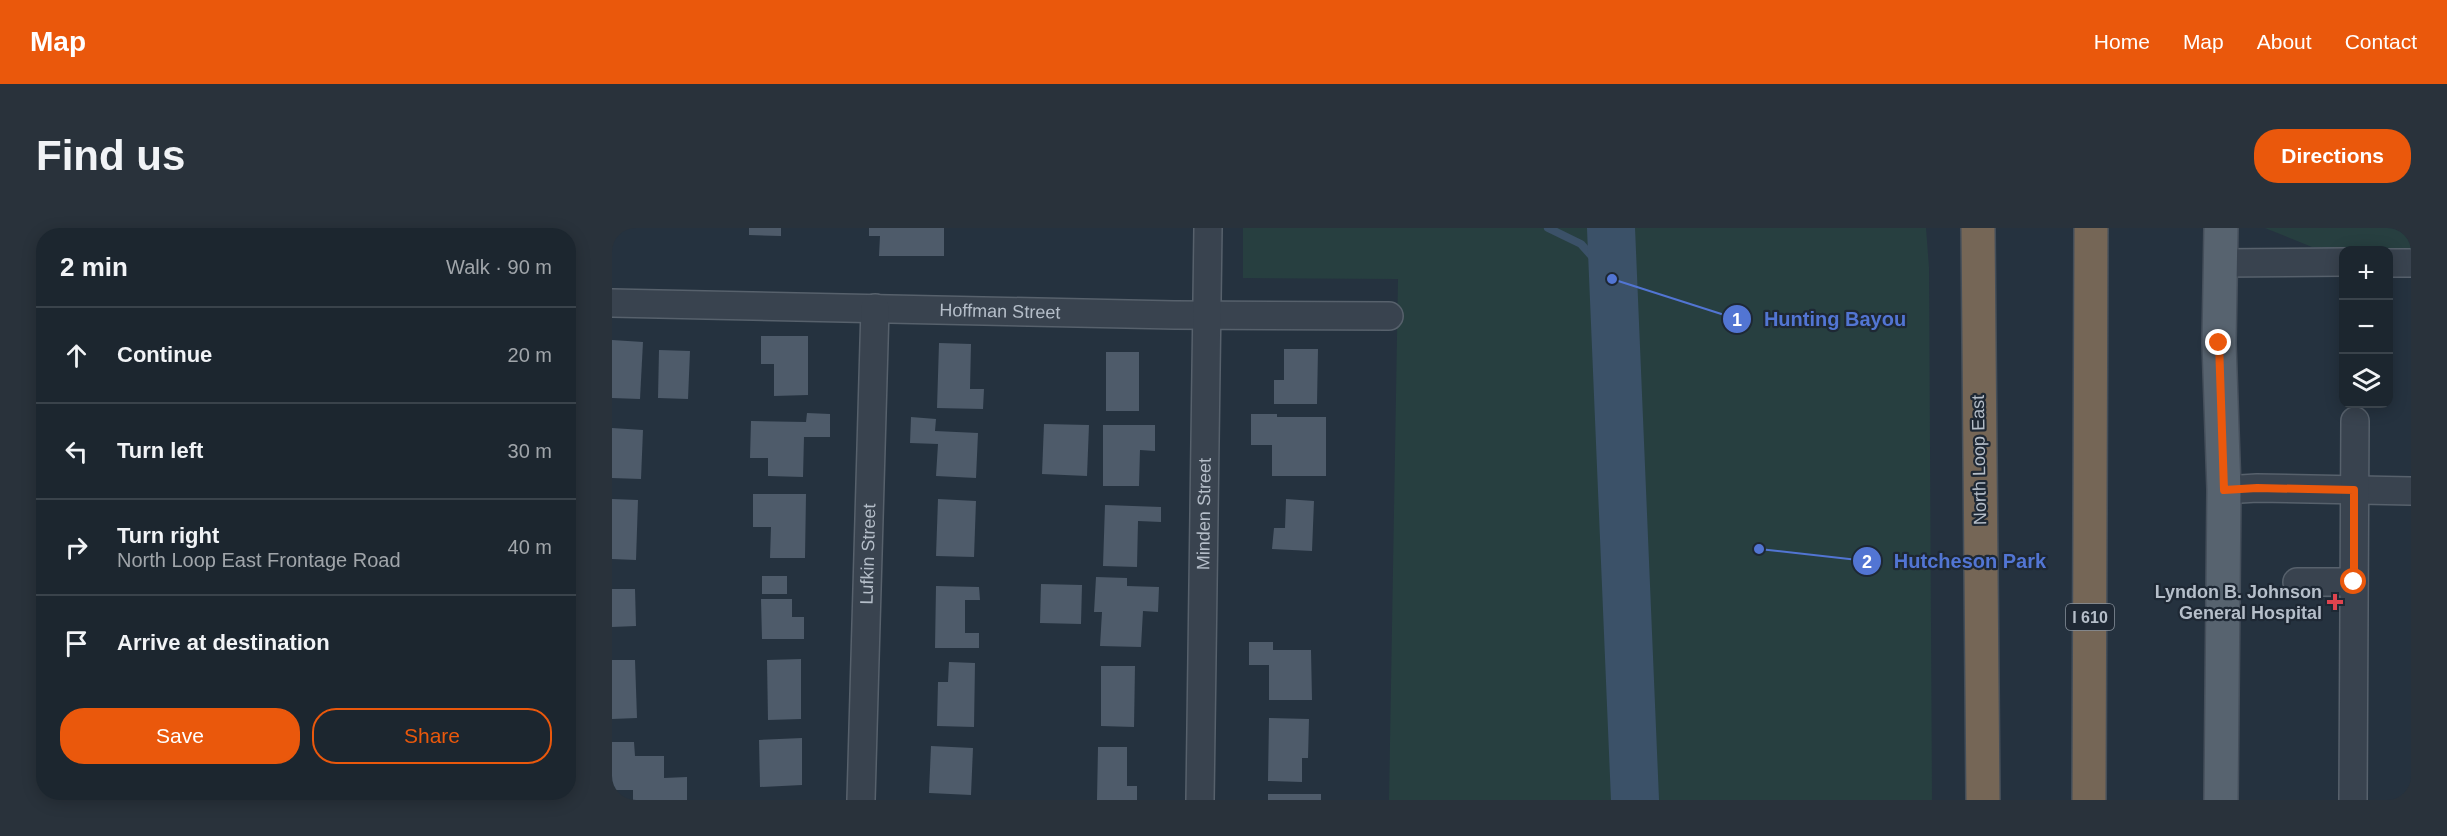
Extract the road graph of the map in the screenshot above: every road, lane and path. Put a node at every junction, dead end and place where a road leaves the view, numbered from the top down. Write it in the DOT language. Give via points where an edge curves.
graph roads {
  1 [pos="1208,228"];
  2 [pos="2091,228"];
  3 [pos="2113,228"];
  4 [pos="2221,228"];
  5 [pos="1977,238"];
  6 [pos="2339,262"];
  7 [pos="2221,263"];
  8 [pos="2393,263"];
  9 [pos="2411,263"];
  10 [pos="612,303"];
  11 [pos="875,308"];
  12 [pos="1208,315"];
  13 [pos="1389,316"];
  14 [pos="2355,421"];
  15 [pos="2091,435"];
  16 [pos="2224,490"];
  17 [pos="2354,490"];
  18 [pos="2411,491"];
  19 [pos="2296,582"];
  20 [pos="2354,582"];
  21 [pos="861,800"];
  22 [pos="1200,800"];
  23 [pos="1983,800"];
  24 [pos="2089,800"];
  25 [pos="2221,800"];
  26 [pos="2353,800"];
  1 -- 12 [label="street, Minden Street"];
  2 -- 15 [label="highway, I 610"];
  3 -- 15 [label="highway"];
  4 -- 7 [label="main road"];
  5 -- 23 [label="highway, North Loop East"];
  6 -- 7 [label="street"];
  7 -- 16 [label="main road" via="2219,343"];
  8 -- 9 [label="street"];
  10 -- 11 [label="street, Hoffman Street"];
  11 -- 12 [label="street, Hoffman Street"];
  11 -- 21 [label="street, Lufkin Street"];
  12 -- 13 [label="street, Hoffman Street"];
  12 -- 22 [label="street, Minden Street"];
  14 -- 17 [label="street"];
  15 -- 24 [label="highway, I 610"];
  16 -- 17 [label="street"];
  16 -- 25 [label="main road"];
  17 -- 18 [label="street"];
  17 -- 20 [label="street"];
  19 -- 20 [label="street"];
  20 -- 26 [label="street"];
}
